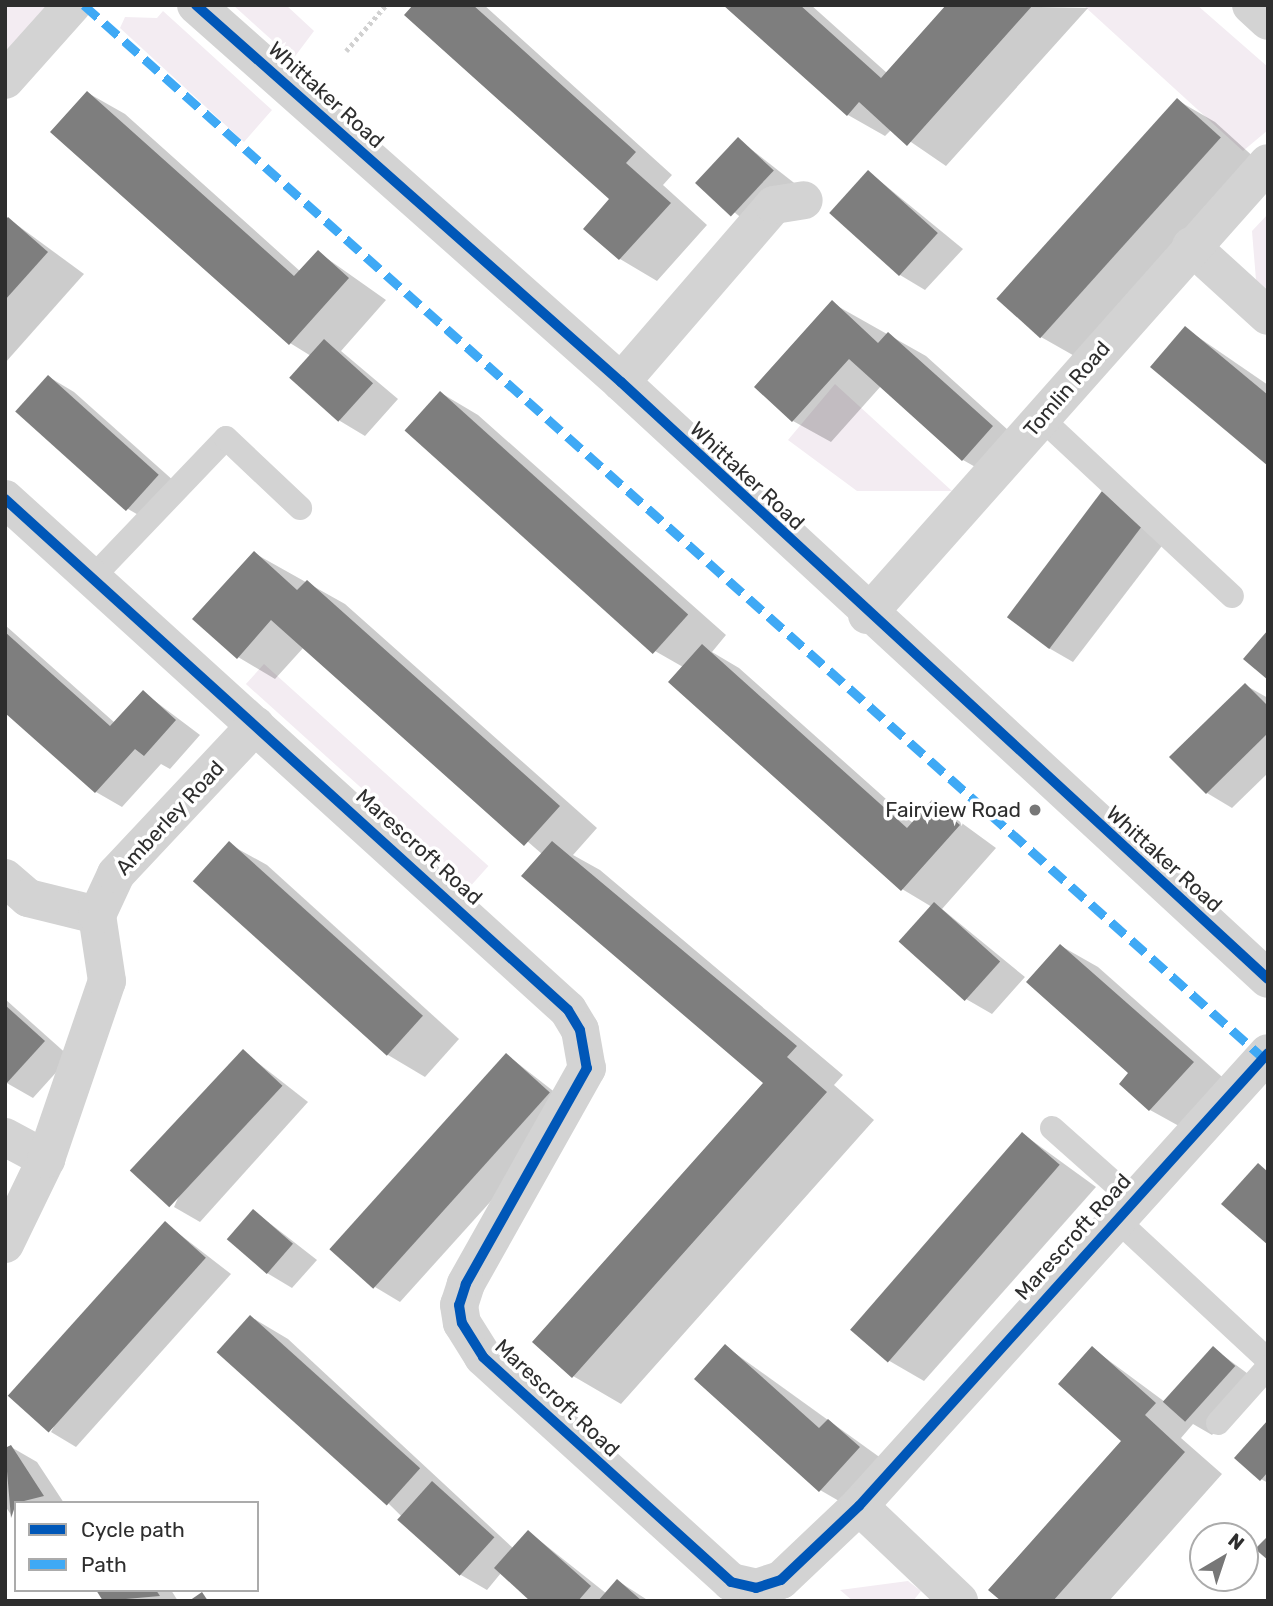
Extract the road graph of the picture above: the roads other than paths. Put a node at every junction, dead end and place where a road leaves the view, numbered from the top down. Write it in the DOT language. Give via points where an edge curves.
graph roads {
  1 [pos="72,5"];
  2 [pos="196,5"];
  3 [pos="1251,5"];
  4 [pos="1268,21"];
  5 [pos="5,79"];
  6 [pos="1268,163"];
  7 [pos="804,200"];
  8 [pos="1191,246"];
  9 [pos="1268,316"];
  10 [pos="621,383"];
  11 [pos="1041,418"];
  12 [pos="5,499"];
  13 [pos="299,508"];
  14 [pos="93,578"];
  15 [pos="1232,596"];
  16 [pos="867,615"];
  17 [pos="256,725"];
  18 [pos="5,878"];
  19 [pos="97,915"];
  20 [pos="1268,979"];
  21 [pos="1268,1053"];
  22 [pos="1052,1128"];
  23 [pos="5,1137"];
  24 [pos="46,1159"];
  25 [pos="1124,1209"];
  26 [pos="5,1244"];
  27 [pos="1268,1360"];
  28 [pos="1268,1367"];
  29 [pos="1219,1423"];
  30 [pos="859,1506"];
  31 [pos="959,1601"];
  1 -- 5 [label="street"];
  2 -- 10 [label="street, Whittaker Road"];
  3 -- 4 [label="street"];
  6 -- 8 [label="street, Tomlin Road"];
  7 -- 10 [label="street" via="774,205"];
  8 -- 9 [label="street"];
  8 -- 11 [label="street, Tomlin Road"];
  10 -- 16 [label="street, Whittaker Road"];
  11 -- 15 [label="lane"];
  11 -- 16 [label="street, Tomlin Road"];
  12 -- 14 [label="street, Marescroft Road"];
  13 -- 14 [label="lane" via="226,438"];
  14 -- 17 [label="street, Marescroft Road"];
  16 -- 20 [label="street, Whittaker Road"];
  17 -- 19 [label="street, Amberley Road" via="116,874"];
  17 -- 30 [label="street, Marescroft Road" via="568,1010 580,1030 587,1068 582,1083 466,1283 458,1305 470,1342 731,1582 756,1588 781,1580"];
  18 -- 19 [label="street" via="29,898"];
  19 -- 24 [label="street" via="107,981"];
  21 -- 25 [label="street, Marescroft Road"];
  22 -- 25 [label="lane"];
  23 -- 24 [label="street"];
  24 -- 26 [label="street"];
  25 -- 27 [label="lane"];
  25 -- 30 [label="street, Marescroft Road"];
  28 -- 29 [label="lane"];
  30 -- 31 [label="street"];
}
